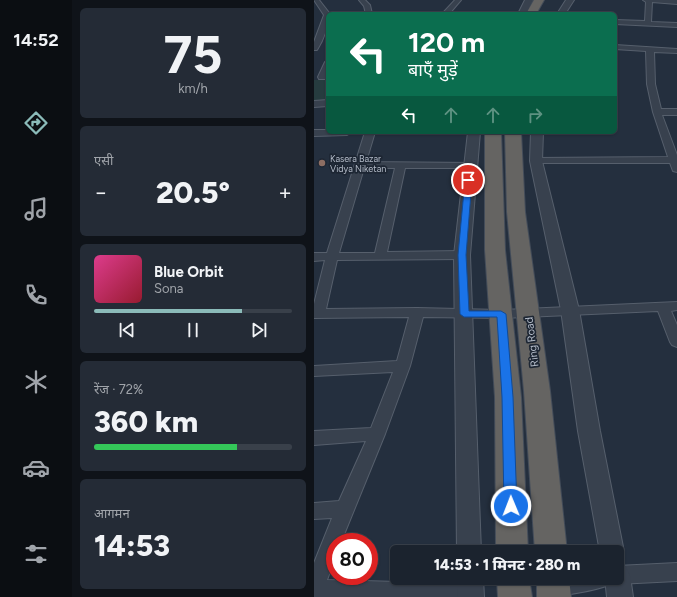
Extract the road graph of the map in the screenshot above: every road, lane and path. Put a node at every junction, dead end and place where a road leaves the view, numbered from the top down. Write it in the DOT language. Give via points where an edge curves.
graph roads {
  1 [pos="327,0"];
  2 [pos="362,0"];
  3 [pos="458,0"];
  4 [pos="529,0"];
  5 [pos="539,0"];
  6 [pos="570,0"];
  7 [pos="646,0"];
  8 [pos="649,0"];
  9 [pos="316,1"];
  10 [pos="677,2"];
  11 [pos="369,12"];
  12 [pos="447,12"];
  13 [pos="523,12"];
  14 [pos="532,12"];
  15 [pos="562,12"];
  16 [pos="325,15"];
  17 [pos="617,22"];
  18 [pos="648,24"];
  19 [pos="677,25"];
  20 [pos="314,27"];
  21 [pos="324,27"];
  22 [pos="317,40"];
  23 [pos="617,47"];
  24 [pos="314,48"];
  25 [pos="650,49"];
  26 [pos="677,51"];
  27 [pos="326,68"];
  28 [pos="321,77"];
  29 [pos="326,103"];
  30 [pos="314,104"];
  31 [pos="656,112"];
  32 [pos="677,112"];
  33 [pos="314,133"];
  34 [pos="326,133"];
  35 [pos="369,134"];
  36 [pos="474,134"];
  37 [pos="493,134"];
  38 [pos="513,134"];
  39 [pos="537,134"];
  40 [pos="536,161"];
  41 [pos="676,163"];
  42 [pos="361,164"];
  43 [pos="401,165"];
  44 [pos="469,165"];
  45 [pos="462,255"];
  46 [pos="380,256"];
  47 [pos="314,257"];
  48 [pos="332,257"];
  49 [pos="677,306"];
  50 [pos="663,307"];
  51 [pos="570,310"];
  52 [pos="417,312"];
  53 [pos="528,313"];
  54 [pos="316,314"];
  55 [pos="464,314"];
  56 [pos="501,314"];
  57 [pos="677,342"];
  58 [pos="403,366"];
  59 [pos="314,371"];
  60 [pos="377,434"];
  61 [pos="314,438"];
  62 [pos="344,509"];
  63 [pos="314,511"];
  64 [pos="469,545"];
  65 [pos="512,545"];
  66 [pos="549,545"];
  67 [pos="611,545"];
  68 [pos="677,572"];
  69 [pos="624,575"];
  70 [pos="514,585"];
  71 [pos="568,585"];
  72 [pos="618,585"];
  73 [pos="314,588"];
  74 [pos="554,588"];
  75 [pos="470,590"];
  76 [pos="515,597"];
  77 [pos="620,597"];
  1 -- 9 [label="street"];
  2 -- 11 [label="street"];
  3 -- 12 [label="street"];
  4 -- 13 [label="street"];
  5 -- 14 [label="highway"];
  6 -- 15 [label="street"];
  7 -- 8 [label="street"];
  8 -- 10 [label="street"];
  8 -- 18 [label="street"];
  9 -- 16 [label="street"];
  16 -- 21 [label="street"];
  17 -- 18 [label="street"];
  18 -- 19 [label="street"];
  20 -- 21 [label="street"];
  21 -- 22 [label="street"];
  22 -- 24 [label="street"];
  23 -- 25 [label="street"];
  25 -- 26 [label="street"];
  25 -- 31 [label="street" via="651,84"];
  27 -- 28 [label="street"];
  29 -- 30 [label="street"];
  31 -- 32 [label="street"];
  31 -- 41 [label="street"];
  33 -- 34 [label="street"];
  35 -- 42 [label="street"];
  36 -- 44 [label="street"];
  37 -- 56 [label="highway" via="495,250"];
  38 -- 53 [label="highway, Ring Road" via="516,212"];
  39 -- 40 [label="street"];
  40 -- 41 [label="street"];
  40 -- 51 [label="street"];
  42 -- 43 [label="street"];
  42 -- 48 [label="street"];
  43 -- 44 [label="street"];
  43 -- 46 [label="street"];
  44 -- 45 [label="street"];
  45 -- 46 [label="street"];
  45 -- 55 [label="street"];
  46 -- 48 [label="street"];
  47 -- 48 [label="street"];
  48 -- 54 [label="street"];
  49 -- 50 [label="street"];
  50 -- 51 [label="street"];
  50 -- 57 [label="street"];
  51 -- 53 [label="street"];
  51 -- 67 [label="street"];
  52 -- 54 [label="street"];
  52 -- 55 [label="street"];
  52 -- 58 [label="street"];
  53 -- 56 [label="street"];
  53 -- 66 [label="highway, Ring Road"];
  55 -- 56 [label="street"];
  55 -- 64 [label="street"];
  56 -- 65 [label="highway" via="508,397"];
  58 -- 59 [label="street"];
  58 -- 60 [label="street"];
  60 -- 61 [label="street"];
  60 -- 62 [label="street"];
  62 -- 63 [label="street"];
  62 -- 73 [label="street"];
  68 -- 69 [label="street"];
  70 -- 76 [label="highway"];
  71 -- 74 [label="street"];
  72 -- 77 [label="street"];
  73 -- 75 [label="street"];
}
